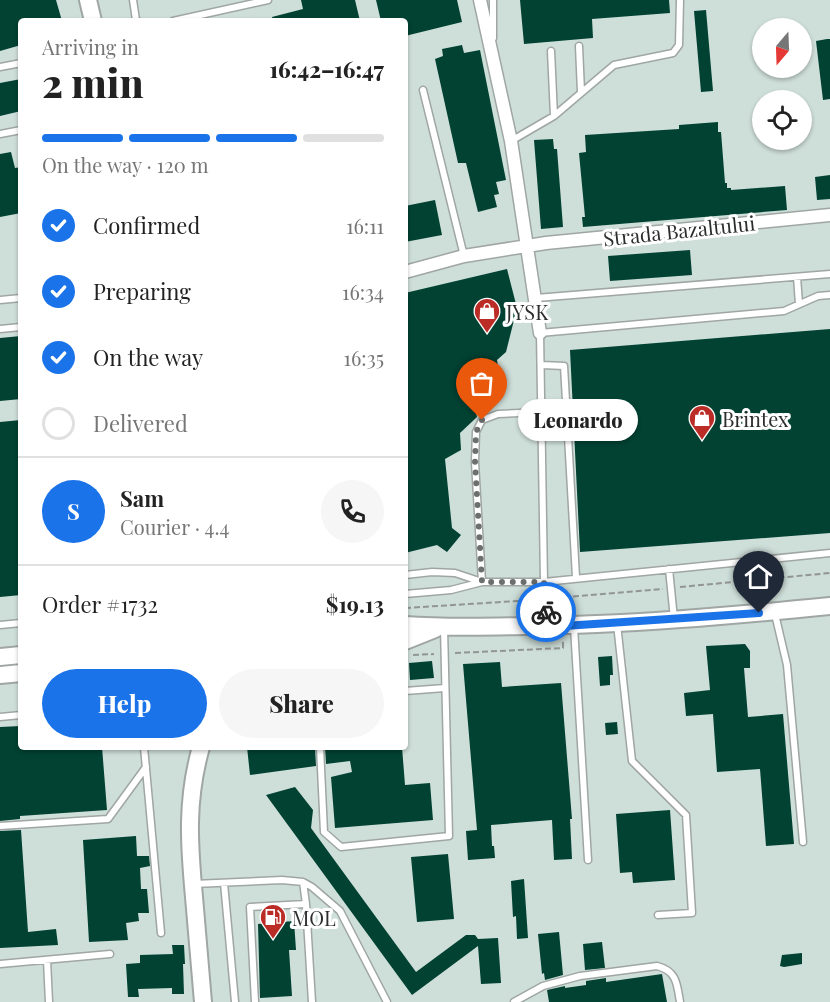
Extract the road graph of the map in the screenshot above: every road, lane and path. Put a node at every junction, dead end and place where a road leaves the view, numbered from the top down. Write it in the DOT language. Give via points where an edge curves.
graph roads {
  1 [pos="88,0"];
  2 [pos="133,0"];
  3 [pos="268,0"];
  4 [pos="480,0"];
  5 [pos="493,0"];
  6 [pos="680,0"];
  7 [pos="92,18"];
  8 [pos="136,18"];
  9 [pos="187,18"];
  10 [pos="579,46"];
  11 [pos="551,51"];
  12 [pos="493,57"];
  13 [pos="18,64"];
  14 [pos="0,67"];
  15 [pos="423,90"];
  16 [pos="581,92"];
  17 [pos="554,116"];
  18 [pos="18,131"];
  19 [pos="0,134"];
  20 [pos="511,141"];
  21 [pos="830,215"];
  22 [pos="528,245"];
  23 [pos="464,256"];
  24 [pos="408,271"];
  25 [pos="830,274"];
  26 [pos="797,277"];
  27 [pos="830,295"];
  28 [pos="18,298"];
  29 [pos="536,298"];
  30 [pos="0,300"];
  31 [pos="799,304"];
  32 [pos="18,327"];
  33 [pos="0,329"];
  34 [pos="540,333"];
  35 [pos="542,365"];
  36 [pos="542,411"];
  37 [pos="830,554"];
  38 [pos="669,569"];
  39 [pos="830,573"];
  40 [pos="408,574"];
  41 [pos="576,577"];
  42 [pos="482,582"];
  43 [pos="544,582"];
  44 [pos="671,588"];
  45 [pos="408,594"];
  46 [pos="564,597"];
  47 [pos="545,599"];
  48 [pos="830,606"];
  49 [pos="408,608"];
  50 [pos="774,611"];
  51 [pos="674,620"];
  52 [pos="18,623"];
  53 [pos="617,624"];
  54 [pos="0,625"];
  55 [pos="408,625"];
  56 [pos="546,626"];
  57 [pos="569,626"];
  58 [pos="441,628"];
  59 [pos="408,640"];
  60 [pos="445,653"];
  61 [pos="18,655"];
  62 [pos="408,655"];
  63 [pos="0,657"];
  64 [pos="18,673"];
  65 [pos="0,675"];
  66 [pos="444,688"];
  67 [pos="408,691"];
  68 [pos="18,715"];
  69 [pos="0,717"];
  70 [pos="144,750"];
  71 [pos="200,750"];
  72 [pos="320,750"];
  73 [pos="146,766"];
  74 [pos="0,826"];
  75 [pos="803,842"];
  76 [pos="588,860"];
  77 [pos="303,882"];
  78 [pos="224,883"];
  79 [pos="193,884"];
  80 [pos="306,904"];
  81 [pos="658,915"];
  82 [pos="161,933"];
  83 [pos="110,954"];
  84 [pos="47,960"];
  85 [pos="0,964"];
  86 [pos="49,1002"];
  87 [pos="203,1002"];
  88 [pos="235,1002"];
  89 [pos="255,1002"];
  90 [pos="312,1002"];
  91 [pos="387,1002"];
  92 [pos="514,1002"];
  93 [pos="680,1002"];
  1 -- 7 [label="street"];
  2 -- 8 [label="lane"];
  3 -- 9 [label="lane"];
  4 -- 12 [label="street"];
  5 -- 12 [label="lane"];
  6 -- 16 [label="lane" via="679,45 673,53 614,65"];
  10 -- 16 [label="lane"];
  11 -- 17 [label="lane"];
  12 -- 20 [label="street"];
  13 -- 14 [label="lane"];
  15 -- 23 [label="lane"];
  16 -- 17 [label="lane"];
  17 -- 20 [label="lane"];
  18 -- 19 [label="lane"];
  20 -- 22 [label="street"];
  21 -- 22 [label="street, Strada Bazaltului"];
  22 -- 23 [label="street, Strada Bazaltului"];
  22 -- 29 [label="street"];
  23 -- 24 [label="street, Strada Bazaltului"];
  25 -- 26 [label="lane"];
  26 -- 29 [label="lane"];
  26 -- 31 [label="lane"];
  27 -- 31 [label="lane"];
  28 -- 30 [label="lane"];
  29 -- 34 [label="street"];
  31 -- 34 [label="lane" via="784,310"];
  32 -- 33 [label="lane"];
  34 -- 35 [label="lane"];
  35 -- 36 [label="lane"];
  35 -- 41 [label="lane" via="564,366"];
  36 -- 42 [label="lane" via="498,414 482,420 476,432"];
  36 -- 43 [label="lane"];
  37 -- 38 [label="lane"];
  38 -- 41 [label="lane"];
  38 -- 44 [label="lane"];
  39 -- 44 [label="path"];
  40 -- 42 [label="lane" via="455,573"];
  41 -- 43 [label="lane"];
  42 -- 43 [label="lane"];
  42 -- 45 [label="lane" via="451,590"];
  43 -- 47 [label="lane"];
  44 -- 46 [label="path"];
  44 -- 51 [label="lane"];
  46 -- 47 [label="path"];
  46 -- 57 [label="path"];
  47 -- 49 [label="path"];
  47 -- 56 [label="lane"];
  48 -- 50 [label="street"];
  50 -- 51 [label="street"];
  50 -- 75 [label="lane" via="787,665"];
  51 -- 53 [label="street"];
  52 -- 54 [label="lane"];
  53 -- 57 [label="street"];
  53 -- 81 [label="lane" via="632,761 686,815 692,913"];
  55 -- 58 [label="street"];
  56 -- 57 [label="street"];
  56 -- 58 [label="street"];
  57 -- 60 [label="path" via="563,648"];
  57 -- 76 [label="lane"];
  58 -- 59 [label="street"];
  58 -- 60 [label="lane"];
  60 -- 62 [label="path"];
  60 -- 66 [label="lane"];
  61 -- 63 [label="street"];
  64 -- 65 [label="street"];
  66 -- 67 [label="lane"];
  66 -- 72 [label="lane" via="449,836 341,847 324,832"];
  68 -- 69 [label="lane"];
  70 -- 73 [label="lane"];
  71 -- 79 [label="street" via="190,804"];
  73 -- 74 [label="lane" via="108,819"];
  73 -- 82 [label="lane"];
  77 -- 78 [label="lane"];
  77 -- 80 [label="lane"];
  77 -- 91 [label="lane" via="340,911"];
  78 -- 79 [label="lane"];
  78 -- 88 [label="lane"];
  79 -- 87 [label="street"];
  80 -- 89 [label="lane" via="250,907"];
  80 -- 90 [label="lane"];
  83 -- 84 [label="lane"];
  84 -- 85 [label="lane"];
  84 -- 86 [label="lane"];
  92 -- 93 [label="lane" via="543,986 580,976 657,966 674,976"];
}
